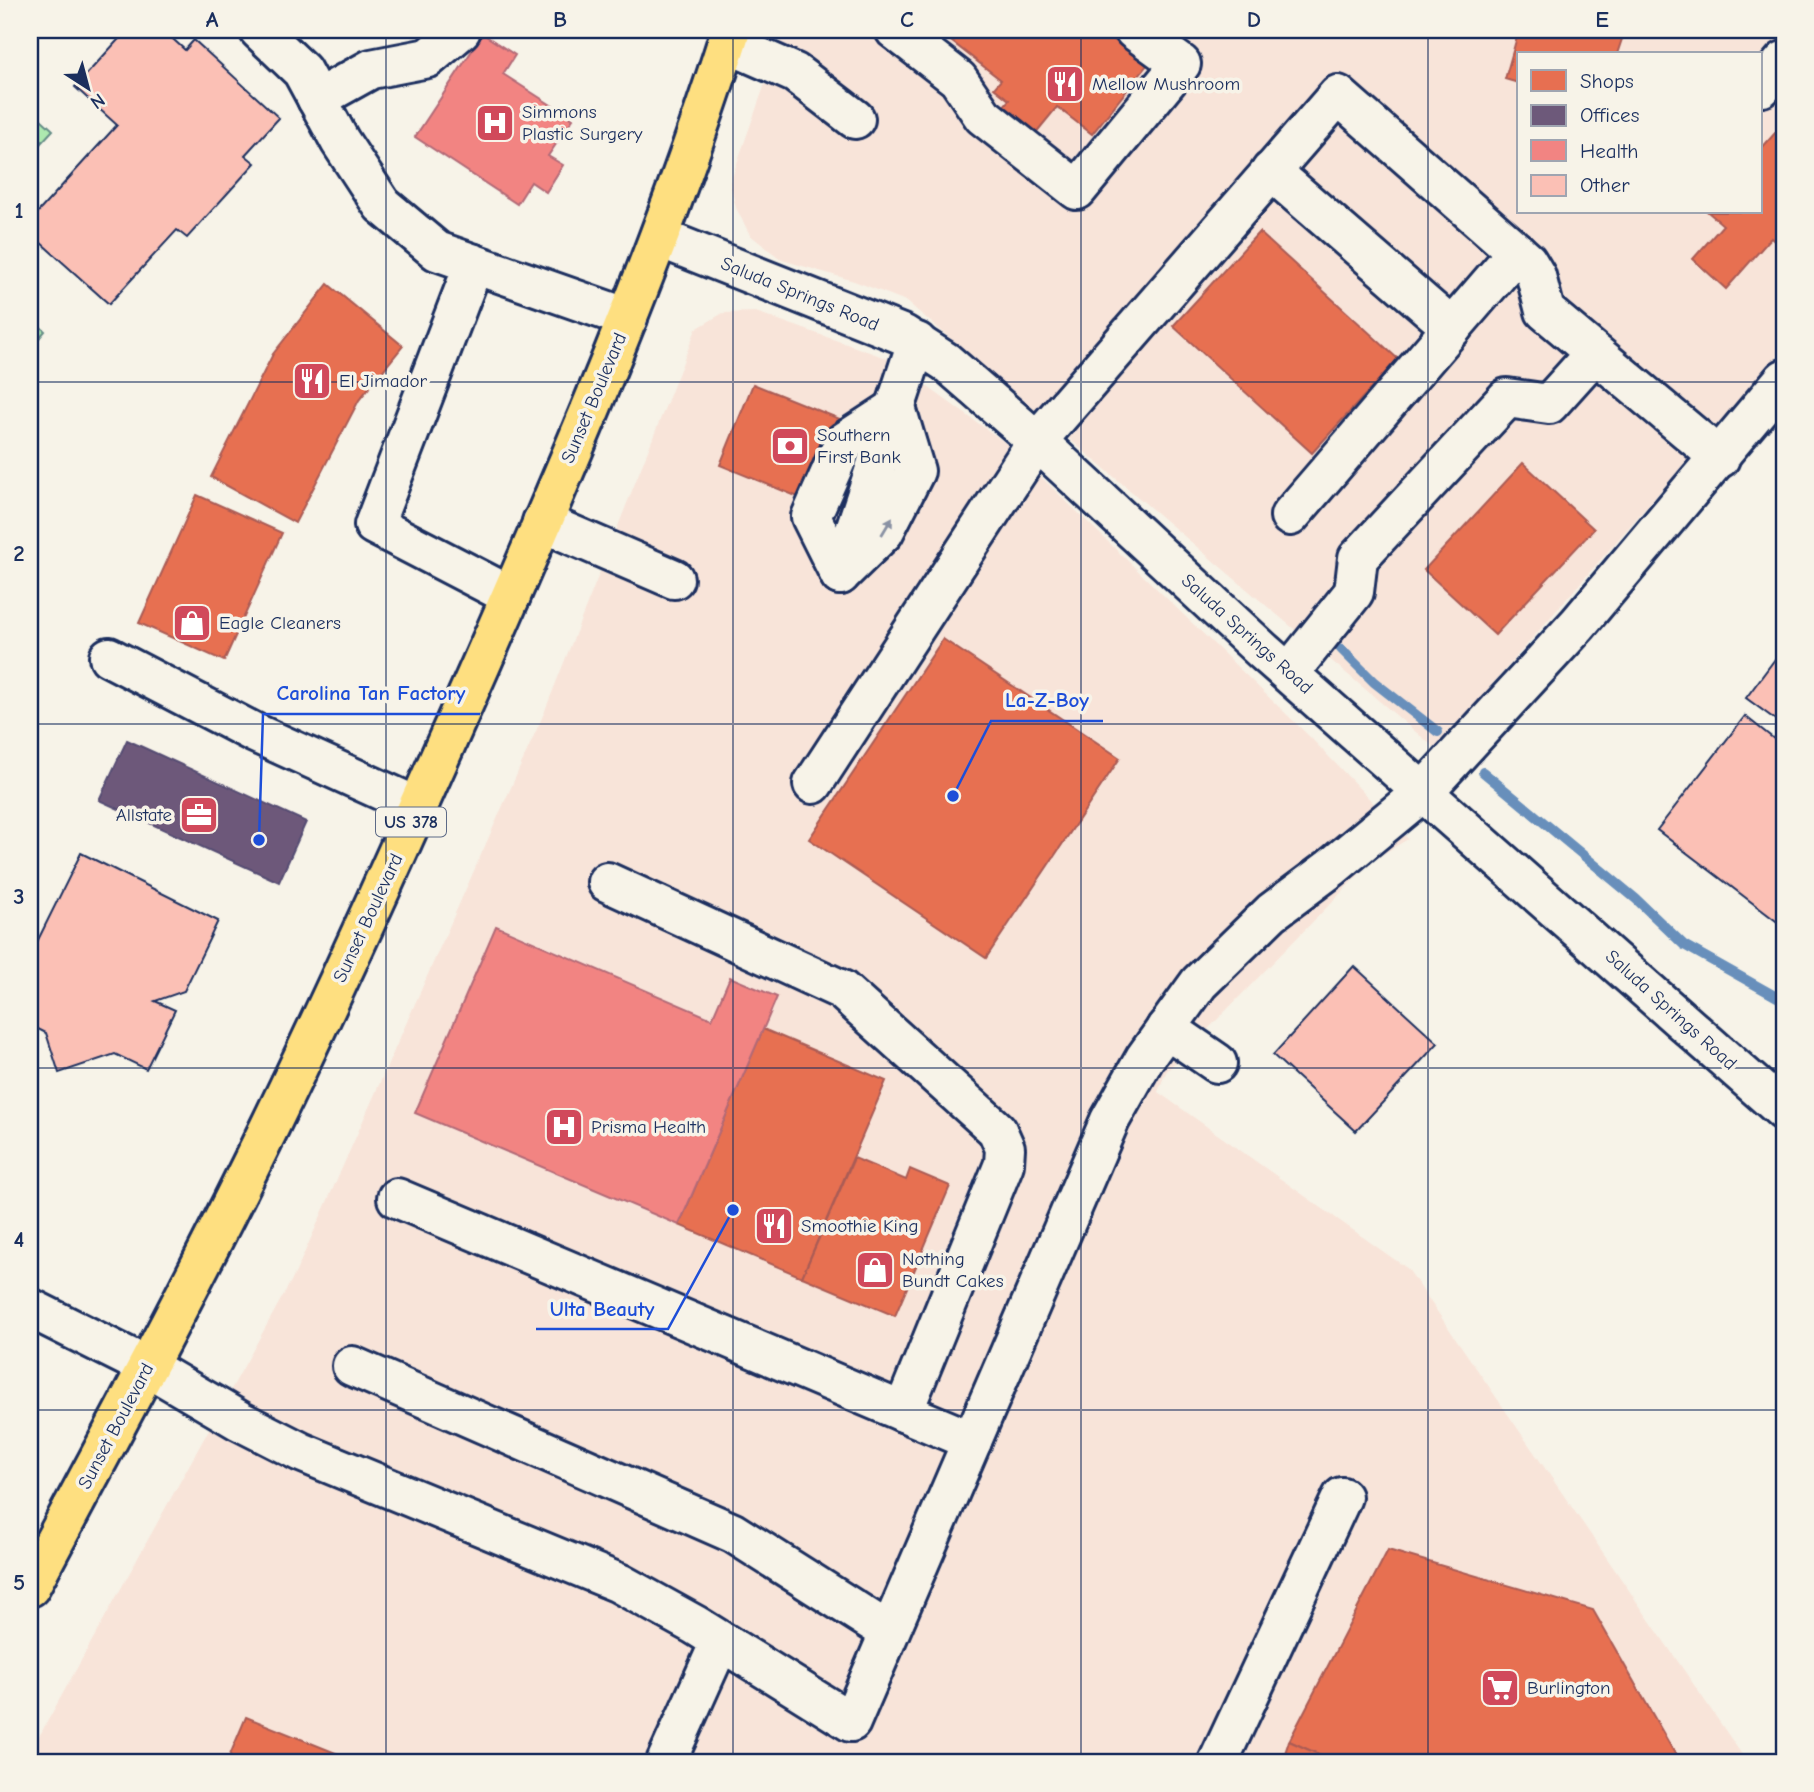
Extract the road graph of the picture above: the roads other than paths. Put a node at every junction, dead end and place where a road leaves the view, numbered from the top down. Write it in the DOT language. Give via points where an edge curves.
graph roads {
  1 [pos="259,30"];
  2 [pos="461,30"];
  3 [pos="895,30"];
  4 [pos="1134,30"];
  5 [pos="729,36"];
  6 [pos="317,99"];
  7 [pos="855,119"];
  8 [pos="1271,172"];
  9 [pos="660,238"];
  10 [pos="1517,252"];
  11 [pos="474,264"];
  12 [pos="628,318"];
  13 [pos="1452,328"];
  14 [pos="918,342"];
  15 [pos="1594,355"];
  16 [pos="1784,379"];
  17 [pos="1037,440"];
  18 [pos="1720,458"];
  19 [pos="1290,516"];
  20 [pos="542,522"];
  21 [pos="840,575"];
  22 [pos="674,579"];
  23 [pos="511,596"];
  24 [pos="109,657"];
  25 [pos="1289,673"];
  26 [pos="813,784"];
  27 [pos="1424,791"];
  28 [pos="418,807"];
  29 [pos="607,882"];
  30 [pos="1166,1028"];
  31 [pos="1217,1063"];
  32 [pos="1784,1111"];
  33 [pos="397,1198"];
  34 [pos="30,1308"];
  35 [pos="352,1366"];
  36 [pos="148,1367"];
  37 [pos="903,1412"];
  38 [pos="972,1441"];
  39 [pos="1342,1497"];
  40 [pos="30,1587"];
  41 [pos="889,1632"];
  42 [pos="720,1642"];
  43 [pos="666,1762"];
  44 [pos="1218,1762"];
  1 -- 6 [label="street" via="302,71"];
  2 -- 6 [label="street" via="428,58 371,68"];
  3 -- 4 [label="street" via="958,79 983,116 1077,190 1181,64"];
  5 -- 7 [label="street" via="795,73"];
  5 -- 9 [label="main road, Sunset Boulevard / US 378"];
  6 -- 11 [label="street" via="382,205 437,251"];
  8 -- 10 [label="street" via="1338,95"];
  8 -- 13 [label="street"];
  8 -- 17 [label="street"];
  9 -- 12 [label="main road, Sunset Boulevard / US 378"];
  9 -- 14 [label="street, Saluda Springs Road"];
  10 -- 13 [label="street"];
  10 -- 15 [label="street" via="1536,276 1545,312"];
  11 -- 12 [label="street"];
  11 -- 23 [label="street" via="374,525"];
  12 -- 20 [label="main road, Sunset Boulevard / US 378"];
  13 -- 19 [label="street"];
  14 -- 17 [label="street, Saluda Springs Road"];
  21 -- 14 [label="street, one-way"];
  15 -- 18 [label="street"];
  15 -- 25 [label="street" via="1549,404 1507,398 1359,558 1354,592"];
  16 -- 18 [label="street"];
  17 -- 25 [label="street, Saluda Springs Road"];
  17 -- 26 [label="street"];
  18 -- 27 [label="street" via="1578,624"];
  20 -- 22 [label="street"];
  20 -- 23 [label="main road, Sunset Boulevard / US 378"];
  23 -- 28 [label="main road, Sunset Boulevard / US 378"];
  24 -- 28 [label="street" via="254,733"];
  25 -- 27 [label="street, Saluda Springs Road"];
  27 -- 30 [label="street" via="1238,943 1199,982"];
  27 -- 32 [label="street, Saluda Springs Road"];
  28 -- 36 [label="main road, Sunset Boulevard / US 378" via="267,1133"];
  29 -- 37 [label="street" via="842,990 997,1130 1006,1149 1004,1164"];
  30 -- 31 [label="street"];
  30 -- 38 [label="street" via="1110,1119"];
  33 -- 37 [label="street"];
  34 -- 36 [label="street"];
  35 -- 41 [label="street" via="733,1532"];
  36 -- 40 [label="main road, Sunset Boulevard / US 378"];
  36 -- 42 [label="street" via="301,1452 619,1583"];
  37 -- 38 [label="street"];
  38 -- 41 [label="street"];
  39 -- 44 [label="street"];
  41 -- 42 [label="street" via="851,1722"];
  42 -- 43 [label="street"];
}
